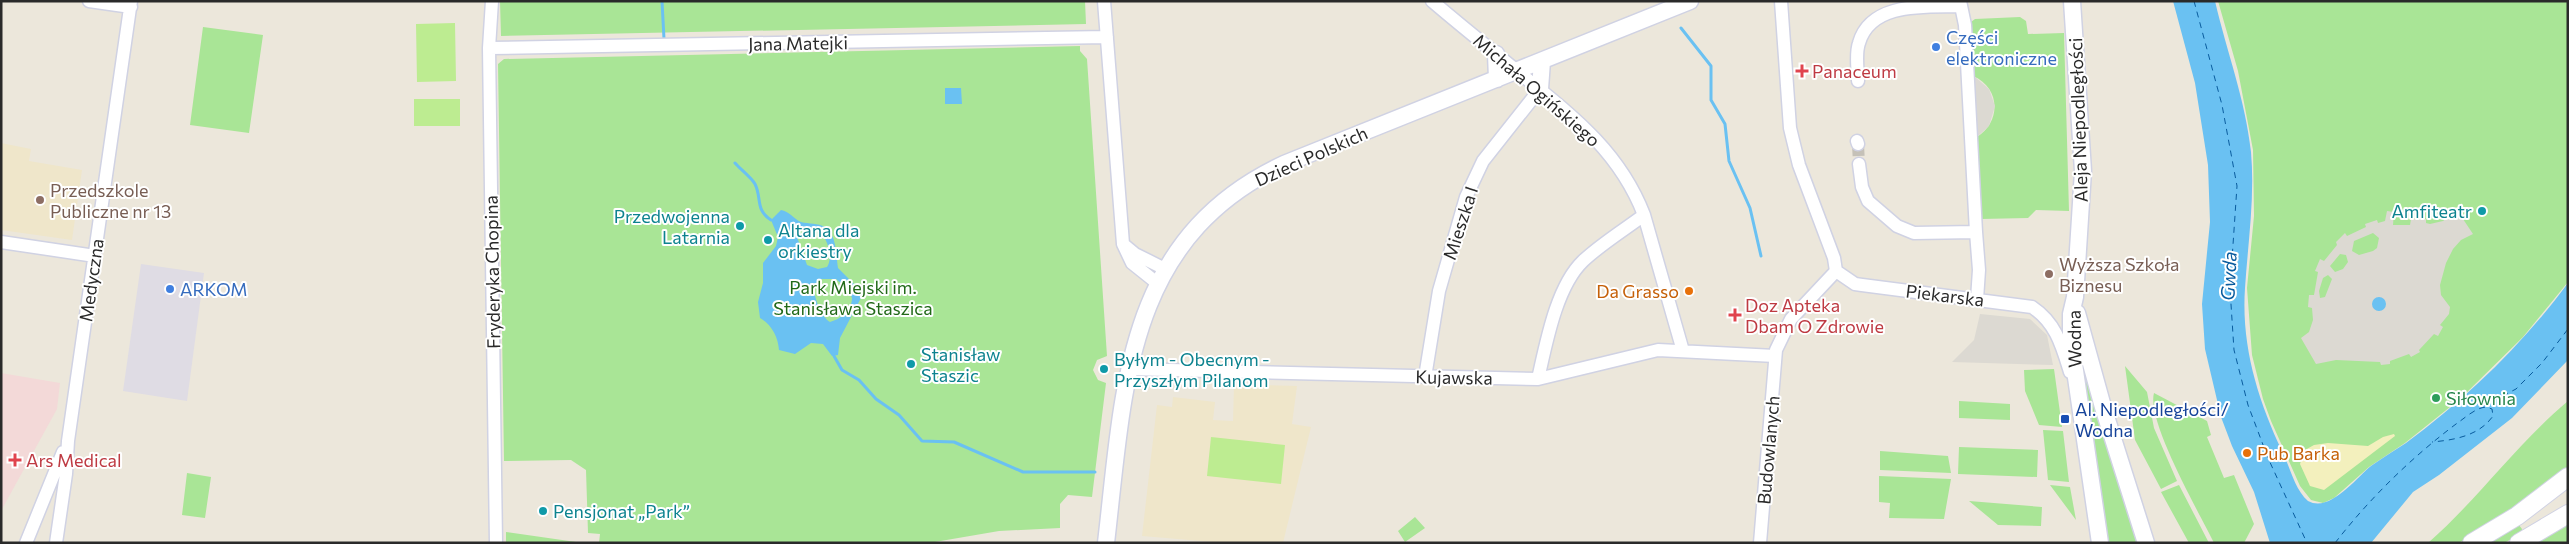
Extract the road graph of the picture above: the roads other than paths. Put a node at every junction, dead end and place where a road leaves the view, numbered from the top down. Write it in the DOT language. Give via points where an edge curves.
graph roads {
  1 [pos="89,1"];
  2 [pos="492,1"];
  3 [pos="1104,1"];
  4 [pos="1432,1"];
  5 [pos="1690,1"];
  6 [pos="1781,1"];
  7 [pos="2072,1"];
  8 [pos="131,4"];
  9 [pos="1960,4"];
  10 [pos="1107,37"];
  11 [pos="489,48"];
  12 [pos="1496,54"];
  13 [pos="1542,60"];
  14 [pos="1517,71"];
  15 [pos="1497,79"];
  16 [pos="1858,81"];
  17 [pos="1540,89"];
  18 [pos="1859,164"];
  19 [pos="1644,215"];
  20 [pos="1976,232"];
  21 [pos="1,242"];
  22 [pos="95,256"];
  23 [pos="1836,271"];
  24 [pos="1161,276"];
  25 [pos="2074,299"];
  26 [pos="1977,300"];
  27 [pos="1683,351"];
  28 [pos="1775,356"];
  29 [pos="2089,360"];
  30 [pos="2072,363"];
  31 [pos="1129,369"];
  32 [pos="1424,377"];
  33 [pos="1538,379"];
  34 [pos="2077,396"];
  35 [pos="68,441"];
  36 [pos="2568,477"];
  37 [pos="2538,501"];
  38 [pos="2560,518"];
  39 [pos="26,543"];
  40 [pos="56,543"];
  41 [pos="496,543"];
  42 [pos="1106,543"];
  43 [pos="1760,543"];
  44 [pos="2100,543"];
  45 [pos="2146,543"];
  46 [pos="2472,543"];
  47 [pos="2519,543"];
  1 -- 8 [label="street"];
  2 -- 11 [label="street, Fryderyka Chopina"];
  3 -- 10 [label="street"];
  4 -- 12 [label="street, Michała Ogińskiego"];
  5 -- 13 [label="street, Dzieci Polskich"];
  6 -- 23 [label="street" via="1793,142"];
  7 -- 25 [label="street, Aleja Niepodległości" via="2084,171"];
  8 -- 22 [label="street, Medyczna"];
  9 -- 16 [label="street" via="1913,8 1883,15 1868,26 1859,43"];
  9 -- 20 [label="street" via="1965,25"];
  10 -- 11 [label="street, Jana Matejki"];
  10 -- 24 [label="street" via="1122,244 1132,263"];
  11 -- 41 [label="street, Fryderyka Chopina"];
  12 -- 14 [label="street, Michała Ogińskiego"];
  12 -- 15 [label="street"];
  13 -- 14 [label="street, Dzieci Polskich"];
  13 -- 17 [label="street"];
  14 -- 15 [label="street, Dzieci Polskich"];
  14 -- 17 [label="street, Michała Ogińskiego"];
  15 -- 24 [label="street, Dzieci Polskich" via="1262,176 1211,213 1187,238"];
  17 -- 19 [label="street, Michała Ogińskiego" via="1602,145 1637,197"];
  17 -- 32 [label="street, Mieszka I" via="1483,161 1466,197 1439,291"];
  18 -- 20 [label="street" via="1862,188 1868,201 1897,226 1914,233"];
  19 -- 27 [label="street, Michała Ogińskiego"];
  19 -- 33 [label="street" via="1583,261 1574,272 1561,296"];
  20 -- 26 [label="street"];
  21 -- 22 [label="street"];
  22 -- 35 [label="street, Medyczna"];
  23 -- 26 [label="street, Piekarska" via="1855,284"];
  23 -- 28 [label="street" via="1792,318"];
  24 -- 31 [label="street, Dzieci Polskich" via="1143,316"];
  25 -- 29 [label="street, Wodna"];
  25 -- 30 [label="street, Wodna" via="2071,314"];
  26 -- 34 [label="street, Piekarska" via="2023,304 2042,313 2060,340"];
  27 -- 28 [label="street, Kujawska"];
  27 -- 33 [label="street, Kujawska" via="1658,350"];
  28 -- 43 [label="street, Budowlanych"];
  29 -- 30 [label="street" via="2080,351"];
  29 -- 45 [label="street, Wodna"];
  30 -- 34 [label="street, Wodna"];
  31 -- 32 [label="street, Kujawska"];
  31 -- 42 [label="street, Dzieci Polskich"];
  32 -- 33 [label="street, Kujawska"];
  34 -- 44 [label="street, Wodna"];
  35 -- 39 [label="street, Medyczna"];
  35 -- 40 [label="street, Medyczna"];
  36 -- 37 [label="main road"];
  37 -- 38 [label="main road"];
  37 -- 46 [label="main road"];
  38 -- 47 [label="main road"];
}
